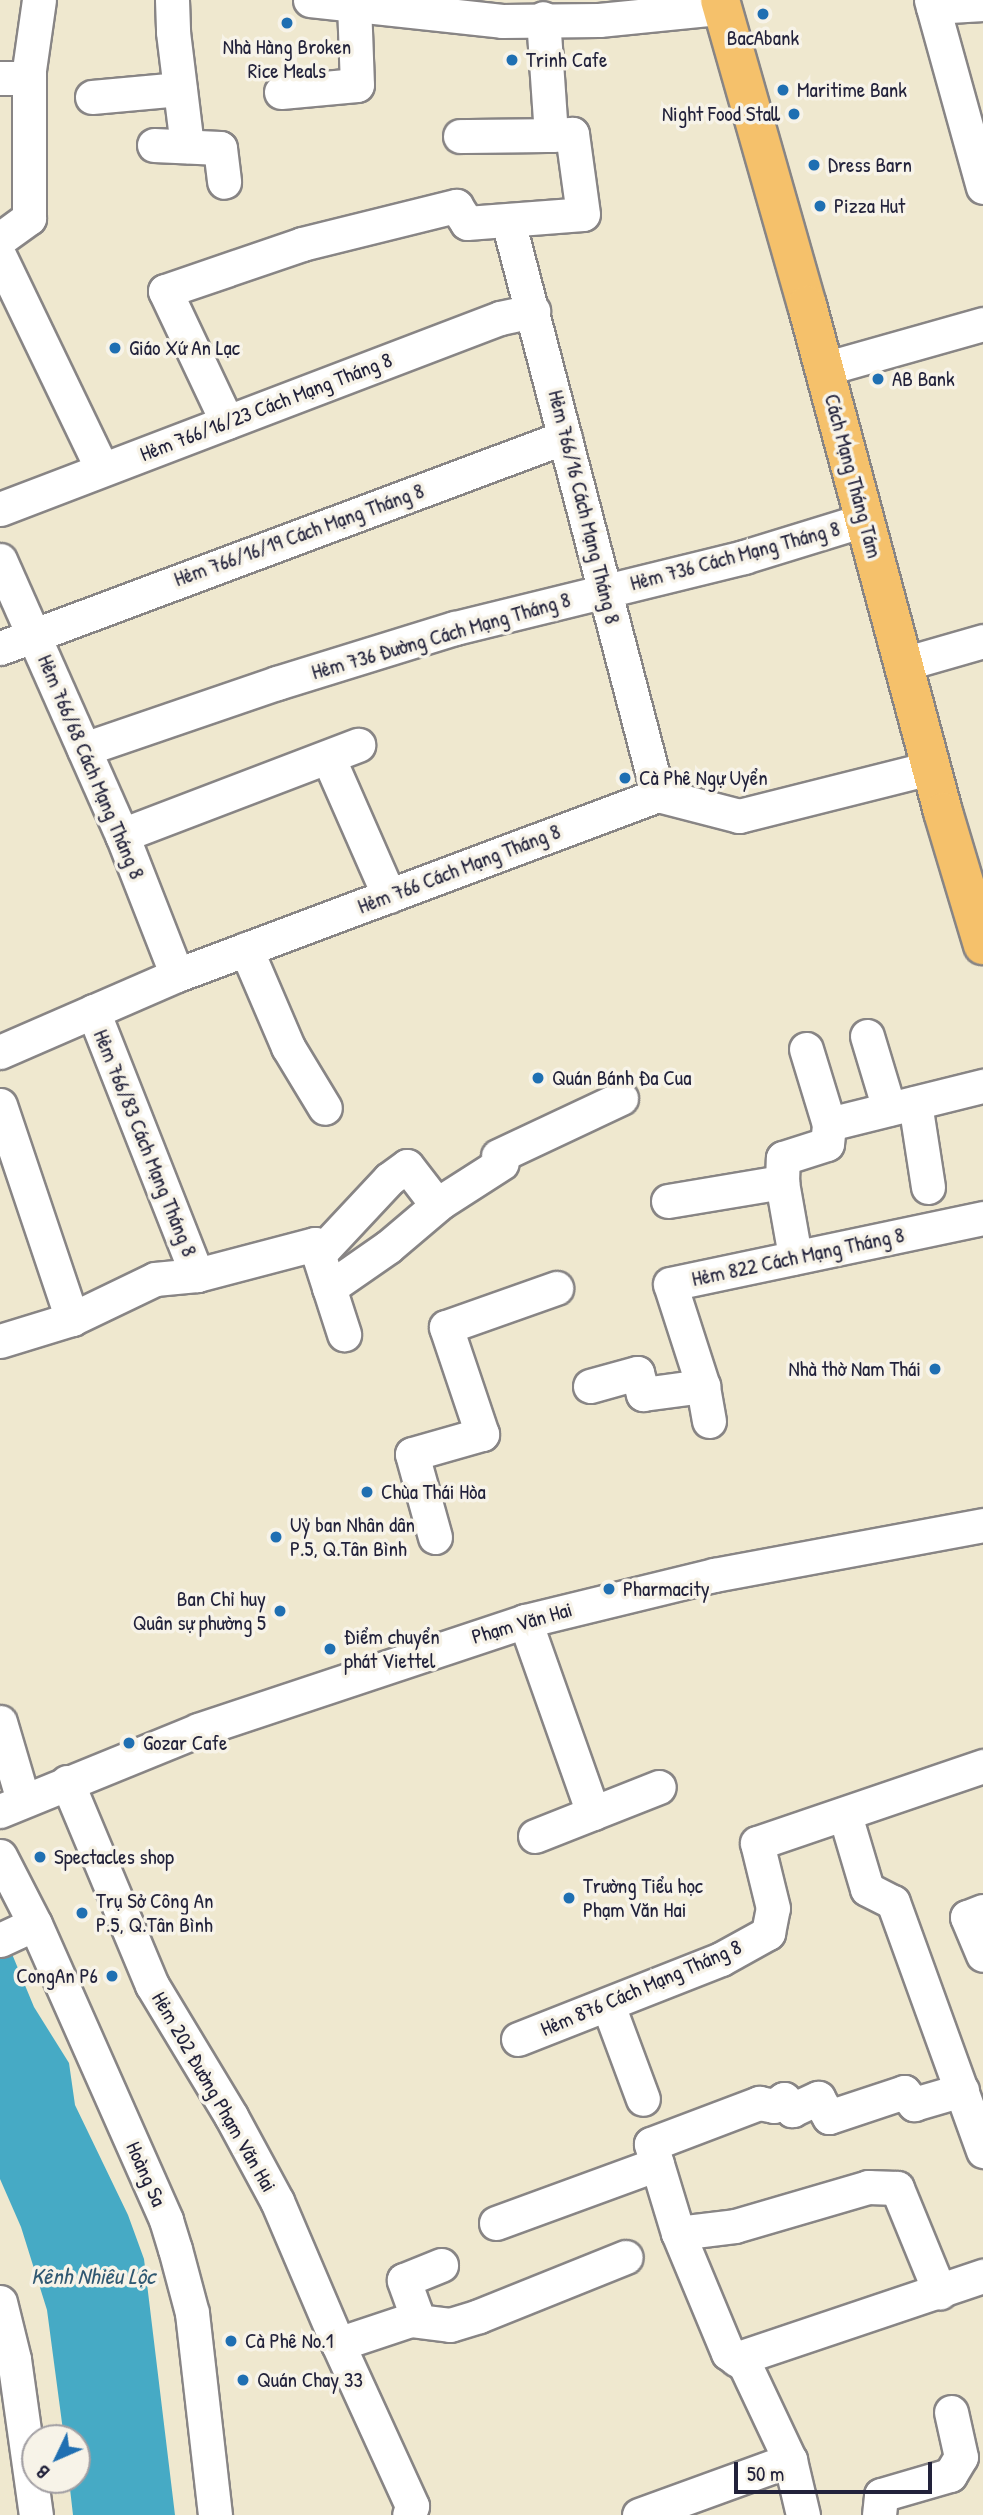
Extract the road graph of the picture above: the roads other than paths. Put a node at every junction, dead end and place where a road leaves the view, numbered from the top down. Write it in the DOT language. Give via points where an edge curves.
graph roads {
  1 [pos="39,0"];
  2 [pos="172,0"];
  3 [pos="310,0"];
  4 [pos="718,3"];
  5 [pos="932,3"];
  6 [pos="983,4"];
  7 [pos="354,5"];
  8 [pos="401,5"];
  9 [pos="501,10"];
  10 [pos="542,18"];
  11 [pos="14,78"];
  12 [pos="180,89"];
  13 [pos="281,92"];
  14 [pos="92,97"];
  15 [pos="551,135"];
  16 [pos="460,136"];
  17 [pos="154,145"];
  18 [pos="187,146"];
  19 [pos="224,182"];
  20 [pos="983,187"];
  21 [pos="508,221"];
  22 [pos="0,239"];
  23 [pos="0,257"];
  24 [pos="533,310"];
  25 [pos="983,324"];
  26 [pos="824,369"];
  27 [pos="227,422"];
  28 [pos="565,437"];
  29 [pos="102,469"];
  30 [pos="0,509"];
  31 [pos="864,520"];
  32 [pos="0,561"];
  33 [pos="605,590"];
  34 [pos="34,636"];
  35 [pos="983,641"];
  36 [pos="0,648"];
  37 [pos="903,664"];
  38 [pos="84,749"];
  39 [pos="930,768"];
  40 [pos="658,795"];
  41 [pos="122,835"];
  42 [pos="953,850"];
  43 [pos="983,878"];
  44 [pos="389,896"];
  45 [pos="983,945"];
  46 [pos="246,949"];
  47 [pos="177,975"];
  48 [pos="93,1012"];
  49 [pos="867,1036"];
  50 [pos="806,1049"];
  51 [pos="0,1052"];
  52 [pos="983,1086"];
  53 [pos="621,1098"];
  54 [pos="0,1105"];
  55 [pos="902,1106"];
  56 [pos="325,1108"];
  57 [pos="829,1124"];
  58 [pos="782,1182"];
  59 [pos="929,1186"];
  60 [pos="668,1201"];
  61 [pos="437,1205"];
  62 [pos="983,1218"];
  63 [pos="318,1255"];
  64 [pos="792,1258"];
  65 [pos="197,1275"];
  66 [pos="329,1288"];
  67 [pos="556,1289"];
  68 [pos="72,1319"];
  69 [pos="344,1334"];
  70 [pos="0,1341"];
  71 [pos="590,1386"];
  72 [pos="702,1386"];
  73 [pos="709,1422"];
  74 [pos="983,1525"];
  75 [pos="435,1537"];
  76 [pos="525,1621"];
  77 [pos="0,1722"];
  78 [pos="983,1766"];
  79 [pos="67,1782"];
  80 [pos="659,1787"];
  81 [pos="12,1806"];
  82 [pos="593,1813"];
  83 [pos="845,1815"];
  84 [pos="535,1836"];
  85 [pos="0,1856"];
  86 [pos="983,1911"];
  87 [pos="17,1932"];
  88 [pos="983,1955"];
  89 [pos="608,2005"];
  90 [pos="518,2039"];
  91 [pos="966,2071"];
  92 [pos="643,2099"];
  93 [pos="983,2151"];
  94 [pos="657,2164"];
  95 [pos="496,2224"];
  96 [pos="678,2233"];
  97 [pos="626,2257"];
  98 [pos="441,2265"];
  99 [pos="983,2276"];
  100 [pos="940,2293"];
  101 [pos="0,2302"];
  102 [pos="410,2320"];
  103 [pos="338,2344"];
  104 [pos="736,2359"];
  105 [pos="951,2412"];
  106 [pos="790,2460"];
  107 [pos="36,2515"];
  108 [pos="215,2515"];
  109 [pos="409,2515"];
  110 [pos="639,2515"];
  111 [pos="803,2515"];
  112 [pos="879,2515"];
  1 -- 11 [label="street"];
  2 -- 12 [label="street"];
  3 -- 7 [label="street"];
  4 -- 10 [label="street" via="599,20"];
  4 -- 26 [label="main road, Cách Mạng Tháng Tám"];
  5 -- 6 [label="street"];
  5 -- 20 [label="street"];
  7 -- 8 [label="street"];
  7 -- 13 [label="street" via="357,85"];
  8 -- 9 [label="street"];
  9 -- 10 [label="street"];
  10 -- 15 [label="street"];
  11 -- 22 [label="street" via="29,218"];
  12 -- 14 [label="street"];
  12 -- 18 [label="street"];
  15 -- 16 [label="street"];
  15 -- 21 [label="street" via="572,134 583,214"];
  17 -- 18 [label="street"];
  18 -- 19 [label="street" via="220,148"];
  21 -- 24 [label="street, Hẻm 766/16 Cách Mạng Tháng 8"];
  21 -- 27 [label="street" via="467,223 456,206 302,244 165,291"];
  23 -- 29 [label="street"];
  24 -- 27 [label="street, Hẻm 766/16/23 Cách Mạng Tháng 8" via="500,318"];
  24 -- 28 [label="street, Hẻm 766/16 Cách Mạng Tháng 8"];
  25 -- 26 [label="street"];
  26 -- 31 [label="main road, Cách Mạng Tháng Tám"];
  27 -- 29 [label="street, Hẻm 766/16/23 Cách Mạng Tháng 8"];
  28 -- 33 [label="street, Hẻm 766/16 Cách Mạng Tháng 8"];
  28 -- 34 [label="street, Hẻm 766/16/19 Cách Mạng Tháng 8"];
  29 -- 30 [label="street, Hẻm 766/16/23 Cách Mạng Tháng 8"];
  31 -- 33 [label="street, Hẻm 736 Cách Mạng Tháng 8" via="744,557"];
  31 -- 37 [label="main road, Cách Mạng Tháng Tám"];
  32 -- 34 [label="street, Hẻm 766/68 Cách Mạng Tháng 8"];
  33 -- 38 [label="street, Hẻm 736 Đường Cách Mạng Tháng 8" via="455,628"];
  33 -- 40 [label="street, Hẻm 766/16 Cách Mạng Tháng 8"];
  34 -- 36 [label="street, Hẻm 766/16/19 Cách Mạng Tháng 8"];
  34 -- 38 [label="street, Hẻm 766/68 Cách Mạng Tháng 8"];
  35 -- 37 [label="street"];
  37 -- 39 [label="main road, Cách Mạng Tháng Tám"];
  38 -- 41 [label="street, Hẻm 766/68 Cách Mạng Tháng 8"];
  39 -- 40 [label="street" via="739,816"];
  39 -- 42 [label="main road, Cách Mạng Tháng Tám"];
  40 -- 44 [label="street, Hẻm 766 Cách Mạng Tháng 8"];
  41 -- 44 [label="street" via="343,751"];
  41 -- 47 [label="street, Hẻm 766/68 Cách Mạng Tháng 8"];
  42 -- 43 [label="street"];
  42 -- 45 [label="main road, Cách Mạng Tháng Tám"];
  44 -- 46 [label="street, Hẻm 766 Cách Mạng Tháng 8"];
  46 -- 47 [label="street, Hẻm 766 Cách Mạng Tháng 8"];
  46 -- 56 [label="street" via="288,1047"];
  47 -- 48 [label="street, Hẻm 766 Cách Mạng Tháng 8"];
  48 -- 51 [label="street, Hẻm 766 Cách Mạng Tháng 8"];
  48 -- 65 [label="street, Hẻm 766/83 Cách Mạng Tháng 8"];
  49 -- 55 [label="street"];
  50 -- 57 [label="street"];
  52 -- 55 [label="street"];
  53 -- 61 [label="street" via="500,1159"];
  54 -- 68 [label="street"];
  55 -- 57 [label="street"];
  55 -- 59 [label="street"];
  57 -- 58 [label="street" via="827,1144 783,1158"];
  58 -- 60 [label="street"];
  58 -- 64 [label="street"];
  61 -- 63 [label="street" via="407,1166 389,1179"];
  61 -- 66 [label="street"];
  62 -- 64 [label="street, Hẻm 822 Cách Mạng Tháng 8"];
  63 -- 65 [label="street" via="315,1244"];
  63 -- 66 [label="street"];
  64 -- 72 [label="street, Hẻm 822 Cách Mạng Tháng 8" via="670,1284"];
  65 -- 68 [label="street" via="155,1279"];
  66 -- 69 [label="street"];
  67 -- 75 [label="street" via="446,1327 482,1434 412,1454"];
  68 -- 70 [label="street"];
  71 -- 72 [label="street" via="637,1373 643,1394"];
  72 -- 73 [label="street, Hẻm 822 Cách Mạng Tháng 8"];
  74 -- 76 [label="street, Phạm Văn Hai" via="714,1575"];
  76 -- 79 [label="street, Phạm Văn Hai" via="264,1707"];
  76 -- 82 [label="street"];
  77 -- 81 [label="street"];
  78 -- 83 [label="street, Hẻm 876 Cách Mạng Tháng 8"];
  79 -- 81 [label="street, Phạm Văn Hai"];
  79 -- 103 [label="street, Hẻm 202 Đường Phạm Văn Hai" via="152,1985 277,2201"];
  80 -- 82 [label="street"];
  82 -- 84 [label="street"];
  83 -- 89 [label="street, Hẻm 876 Cách Mạng Tháng 8" via="757,1843 773,1908 768,1933 721,1959"];
  83 -- 91 [label="street" via="867,1889 893,1902"];
  85 -- 87 [label="street, Hoàng Sa"];
  86 -- 88 [label="street" via="967,1917"];
  87 -- 108 [label="street, Hoàng Sa" via="166,2220 191,2313"];
  89 -- 90 [label="street, Hẻm 876 Cách Mạng Tháng 8"];
  89 -- 92 [label="street"];
  91 -- 93 [label="street"];
  91 -- 94 [label="street" via="914,2104 904,2092 829,2117 818,2098 792,2110 784,2099 774,2106 759,2103 651,2144"];
  94 -- 95 [label="street"];
  94 -- 96 [label="street"];
  96 -- 100 [label="street" via="735,2226 868,2187 897,2188"];
  96 -- 104 [label="street" via="728,2353"];
  97 -- 102 [label="street" via="450,2325"];
  98 -- 102 [label="street" via="404,2280 415,2311"];
  99 -- 100 [label="street"];
  100 -- 104 [label="street"];
  101 -- 107 [label="street" via="21,2398"];
  102 -- 103 [label="street"];
  103 -- 109 [label="street, Hẻm 202 Đường Phạm Văn Hai" via="412,2506"];
  104 -- 106 [label="street" via="745,2365"];
  105 -- 112 [label="street" via="961,2457 950,2475 881,2495"];
  106 -- 110 [label="street"];
  106 -- 111 [label="street"];
}
